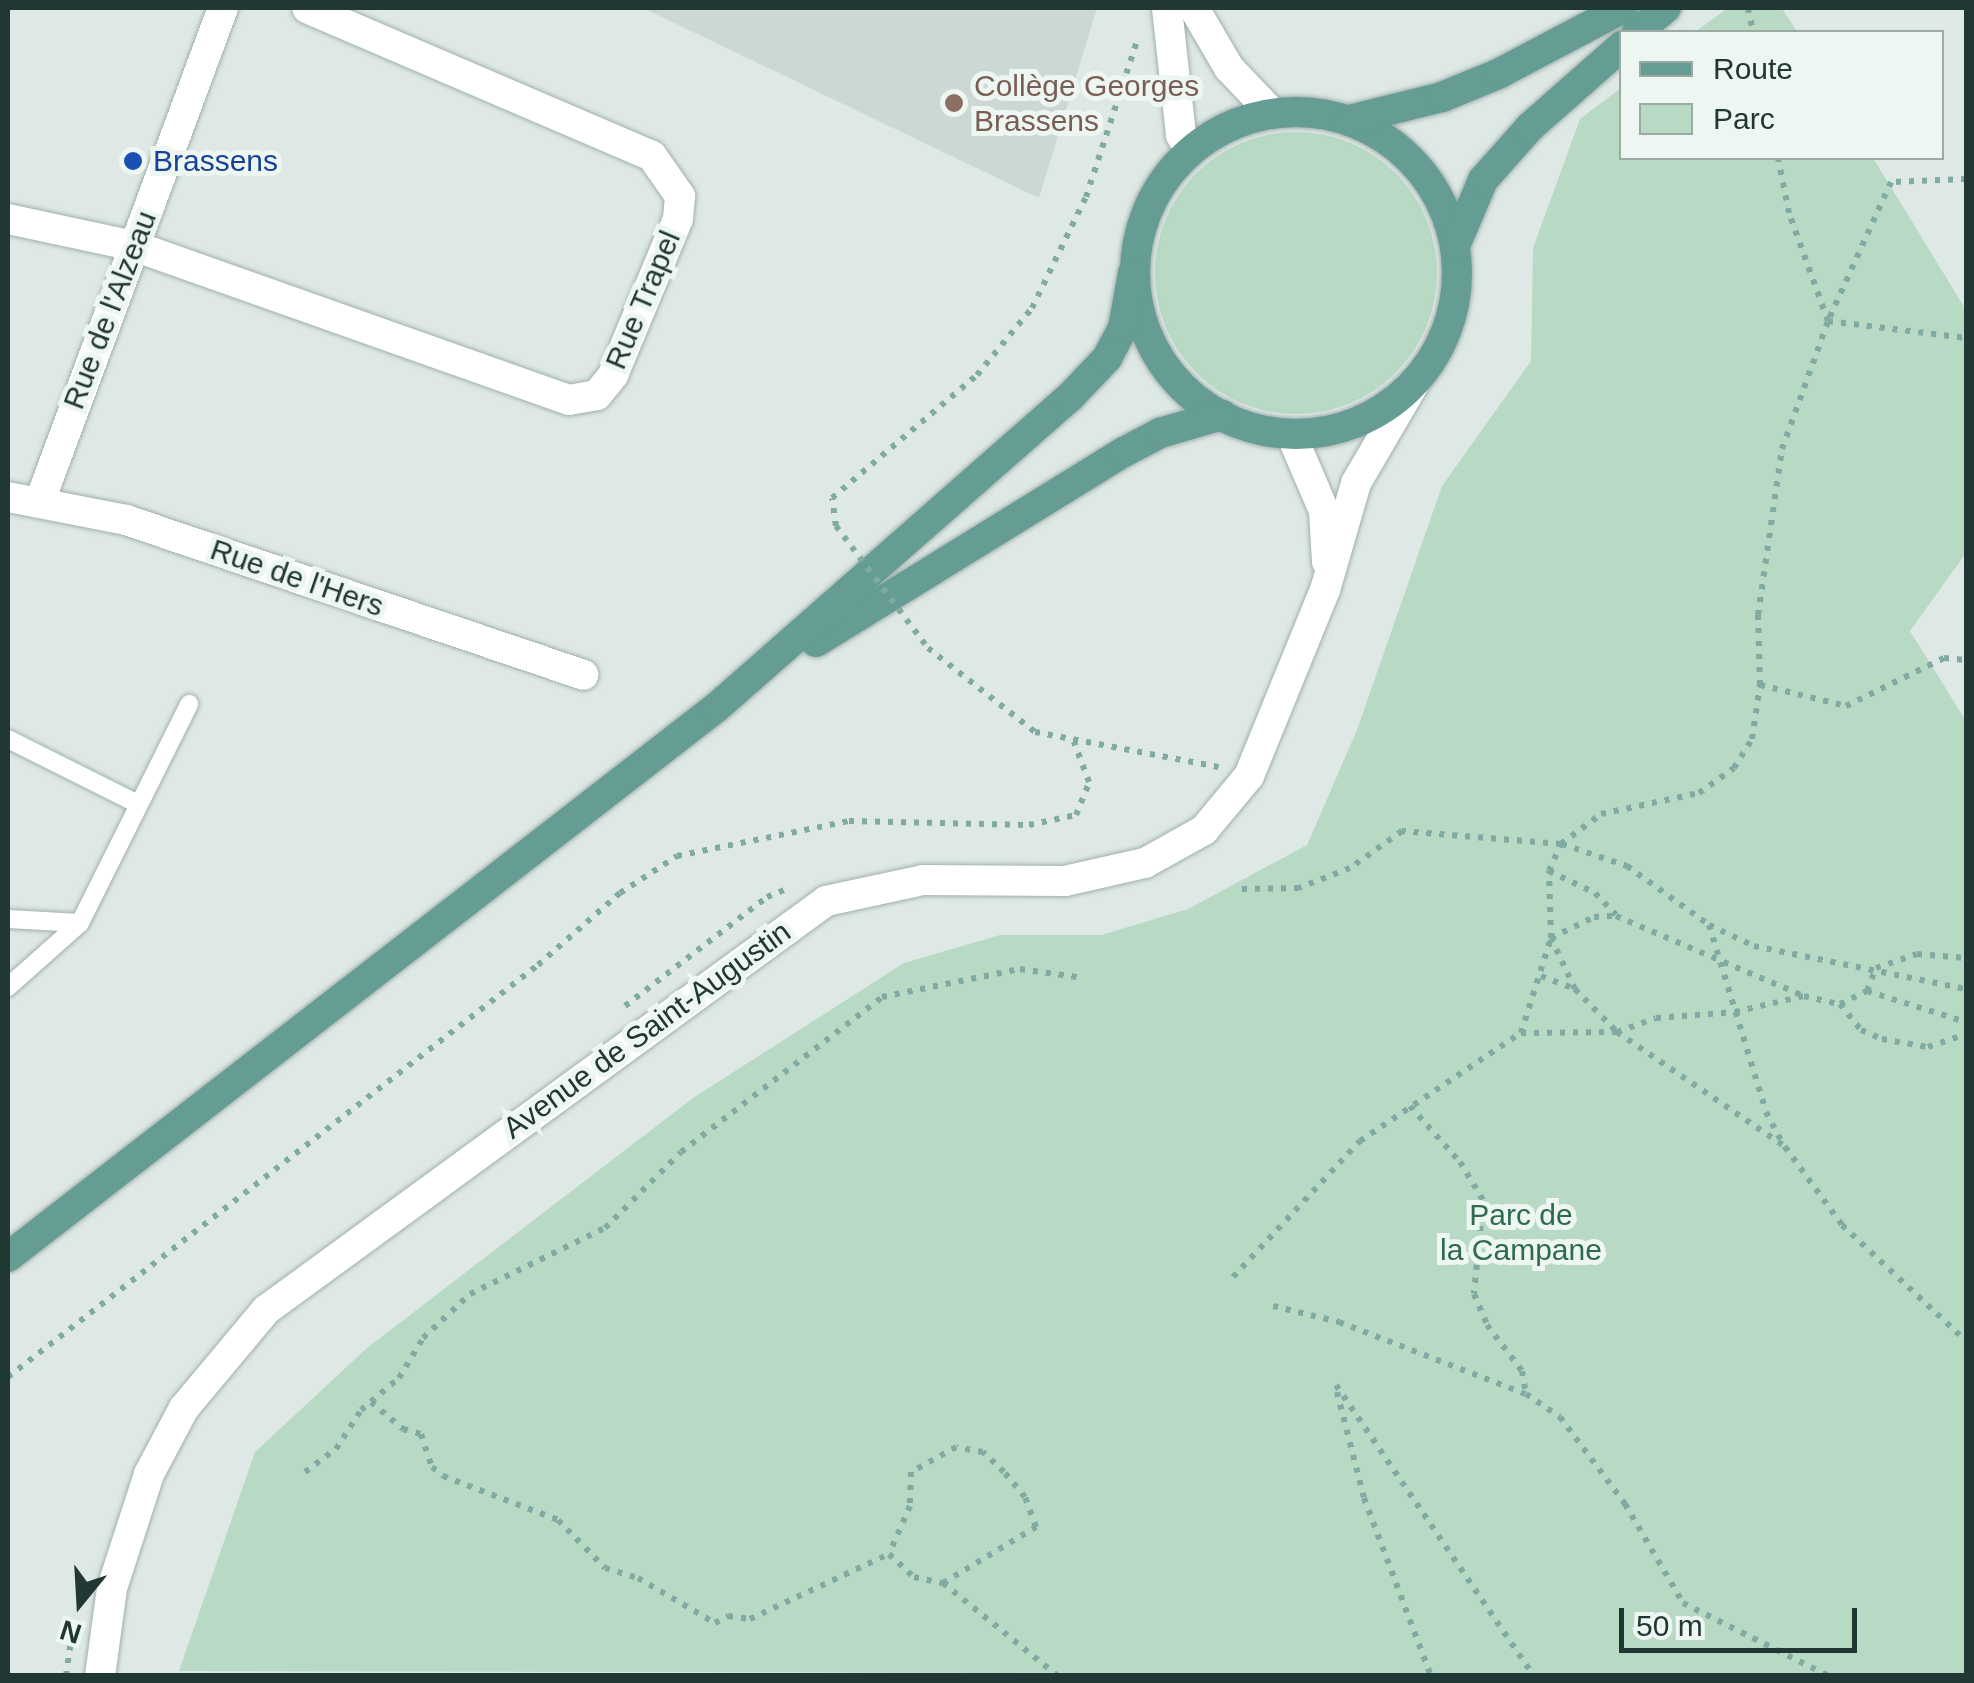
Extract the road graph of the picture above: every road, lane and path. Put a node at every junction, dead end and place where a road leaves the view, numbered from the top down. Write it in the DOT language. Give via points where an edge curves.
graph roads {
  1 [pos="223,8"];
  2 [pos="307,8"];
  3 [pos="1194,8"];
  4 [pos="1624,8"];
  5 [pos="1666,8"];
  6 [pos="1154,15"];
  7 [pos="1639,30"];
  8 [pos="1619,49"];
  9 [pos="1272,113"];
  10 [pos="1349,120"];
  11 [pos="1190,150"];
  12 [pos="1778,160"];
  13 [pos="1966,179"];
  14 [pos="8,220"];
  15 [pos="134,246"];
  16 [pos="1455,246"];
  17 [pos="1133,273"];
  18 [pos="1828,322"];
  19 [pos="1966,338"];
  20 [pos="1415,382"];
  21 [pos="1222,416"];
  22 [pos="1292,434"];
  23 [pos="8,497"];
  24 [pos="40,501"];
  25 [pos="1325,590"];
  26 [pos="1966,660"];
  27 [pos="583,676"];
  28 [pos="1760,685"];
  29 [pos="189,704"];
  30 [pos="718,707"];
  31 [pos="8,739"];
  32 [pos="1074,742"];
  33 [pos="1215,766"];
  34 [pos="136,804"];
  35 [pos="1561,844"];
  36 [pos="1550,871"];
  37 [pos="1241,889"];
  38 [pos="1616,916"];
  39 [pos="8,919"];
  40 [pos="80,923"];
  41 [pos="1710,925"];
  42 [pos="1551,938"];
  43 [pos="1966,958"];
  44 [pos="1717,959"];
  45 [pos="1876,968"];
  46 [pos="1541,976"];
  47 [pos="1083,978"];
  48 [pos="8,988"];
  49 [pos="1575,989"];
  50 [pos="1966,990"];
  51 [pos="1867,991"];
  52 [pos="1804,996"];
  53 [pos="1840,1004"];
  54 [pos="1735,1012"];
  55 [pos="1966,1022"];
  56 [pos="1520,1032"];
  57 [pos="1617,1032"];
  58 [pos="1966,1034"];
  59 [pos="1410,1106"];
  60 [pos="1785,1146"];
  61 [pos="8,1257"];
  62 [pos="1233,1277"];
  63 [pos="1273,1306"];
  64 [pos="1966,1341"];
  65 [pos="8,1378"];
  66 [pos="1526,1394"];
  67 [pos="371,1402"];
  68 [pos="305,1472"];
  69 [pos="888,1554"];
  70 [pos="943,1583"];
  71 [pos="100,1676"];
  72 [pos="1058,1676"];
  73 [pos="1431,1676"];
  74 [pos="1534,1676"];
  75 [pos="1829,1676"];
  1 -- 15 [label="street, Rue de l'Alzeau"];
  2 -- 15 [label="street, Rue Trapel" via="652,156 680,196 678,219 614,375 597,395 569,400"];
  3 -- 9 [label="street" via="1229,68"];
  4 -- 10 [label="main road" via="1456,92"];
  5 -- 7 [label="main road"];
  6 -- 11 [label="street"];
  6 -- 32 [label="path, bridge" via="1086,197 1032,308 976,375 832,498 836,526 928,648 1035,732"];
  8 -- 16 [label="main road" via="1530,127 1482,180"];
  9 -- 10 [label="main road"];
  9 -- 11 [label="main road" via="1228,126"];
  10 -- 16 [label="main road" via="1408,156 1440,201"];
  11 -- 17 [label="main road" via="1148,206"];
  12 -- 18 [label="path"];
  13 -- 18 [label="path" via="1891,182"];
  14 -- 15 [label="street, Rue Trapel"];
  15 -- 24 [label="street, Rue de l'Alzeau"];
  16 -- 20 [label="main road" via="1452,316"];
  17 -- 21 [label="main road" via="1142,323 1159,360"];
  17 -- 30 [label="main road" via="1123,328 1107,358 1070,398"];
  18 -- 19 [label="path"];
  18 -- 28 [label="path" via="1782,449 1758,614"];
  20 -- 22 [label="main road" via="1352,424"];
  20 -- 25 [label="street, Avenue de Saint-Augustin" via="1356,484"];
  21 -- 22 [label="main road"];
  21 -- 30 [label="main road" via="1160,434 1109,461 909,580"];
  22 -- 25 [label="street, Avenue de Saint-Augustin" via="1324,510"];
  23 -- 24 [label="street, Rue de l'Hers"];
  24 -- 27 [label="street, Rue de l'Hers" via="126,520"];
  25 -- 71 [label="street, Avenue de Saint-Augustin" via="1249,776 1204,830 1146,862 1065,880 923,880 826,901 266,1310 184,1408 149,1474 112,1588"];
  26 -- 28 [label="path" via="1944,658 1846,706"];
  28 -- 35 [label="path" via="1752,738 1734,768 1699,793 1600,814"];
  29 -- 34 [label="lane"];
  30 -- 61 [label="main road"];
  31 -- 34 [label="lane"];
  32 -- 33 [label="path"];
  32 -- 65 [label="path" via="1089,782 1076,815 1029,826 850,821 677,856 620,893 523,977"];
  34 -- 40 [label="lane"];
  35 -- 36 [label="path"];
  35 -- 37 [label="path" via="1402,831 1350,868 1300,888"];
  35 -- 41 [label="path" via="1627,866"];
  36 -- 38 [label="path" via="1595,893"];
  36 -- 42 [label="path"];
  38 -- 42 [label="path" via="1594,917"];
  38 -- 44 [label="path" via="1658,928"];
  39 -- 40 [label="lane"];
  40 -- 48 [label="lane"];
  41 -- 44 [label="path"];
  41 -- 45 [label="path" via="1808,962"];
  42 -- 46 [label="path"];
  42 -- 49 [label="path"];
  43 -- 45 [label="path" via="1917,954"];
  44 -- 52 [label="path"];
  44 -- 54 [label="path"];
  45 -- 50 [label="path"];
  45 -- 51 [label="path"];
  46 -- 49 [label="path"];
  46 -- 56 [label="path"];
  47 -- 67 [label="path" via="1020,969 882,998 681,1152 605,1228 470,1294"];
  49 -- 57 [label="path"];
  51 -- 53 [label="path"];
  51 -- 55 [label="path"];
  52 -- 53 [label="path"];
  52 -- 54 [label="path"];
  53 -- 58 [label="path" via="1861,1030 1882,1039 1928,1047"];
  54 -- 57 [label="path" via="1656,1018"];
  54 -- 60 [label="path" via="1766,1112"];
  56 -- 57 [label="path"];
  56 -- 59 [label="path"];
  57 -- 60 [label="path"];
  59 -- 62 [label="path" via="1360,1141"];
  59 -- 66 [label="path" via="1460,1162 1483,1200 1474,1294 1522,1371"];
  60 -- 64 [label="path" via="1842,1225"];
  63 -- 66 [label="path" via="1339,1322"];
  66 -- 75 [label="path" via="1560,1417 1625,1504 1683,1603"];
  67 -- 68 [label="path" via="336,1449"];
  67 -- 69 [label="path" via="403,1429 421,1434 432,1467 443,1476 558,1520 605,1568 638,1578 715,1623 728,1616 750,1619"];
  69 -- 70 [label="path" via="914,1578"];
  69 -- 70 [label="path" via="910,1506 912,1472 956,1447 983,1452 1026,1497 1036,1528"];
  70 -- 72 [label="path"];
  73 -- 74 [label="path" via="1364,1498 1336,1386"];
}
